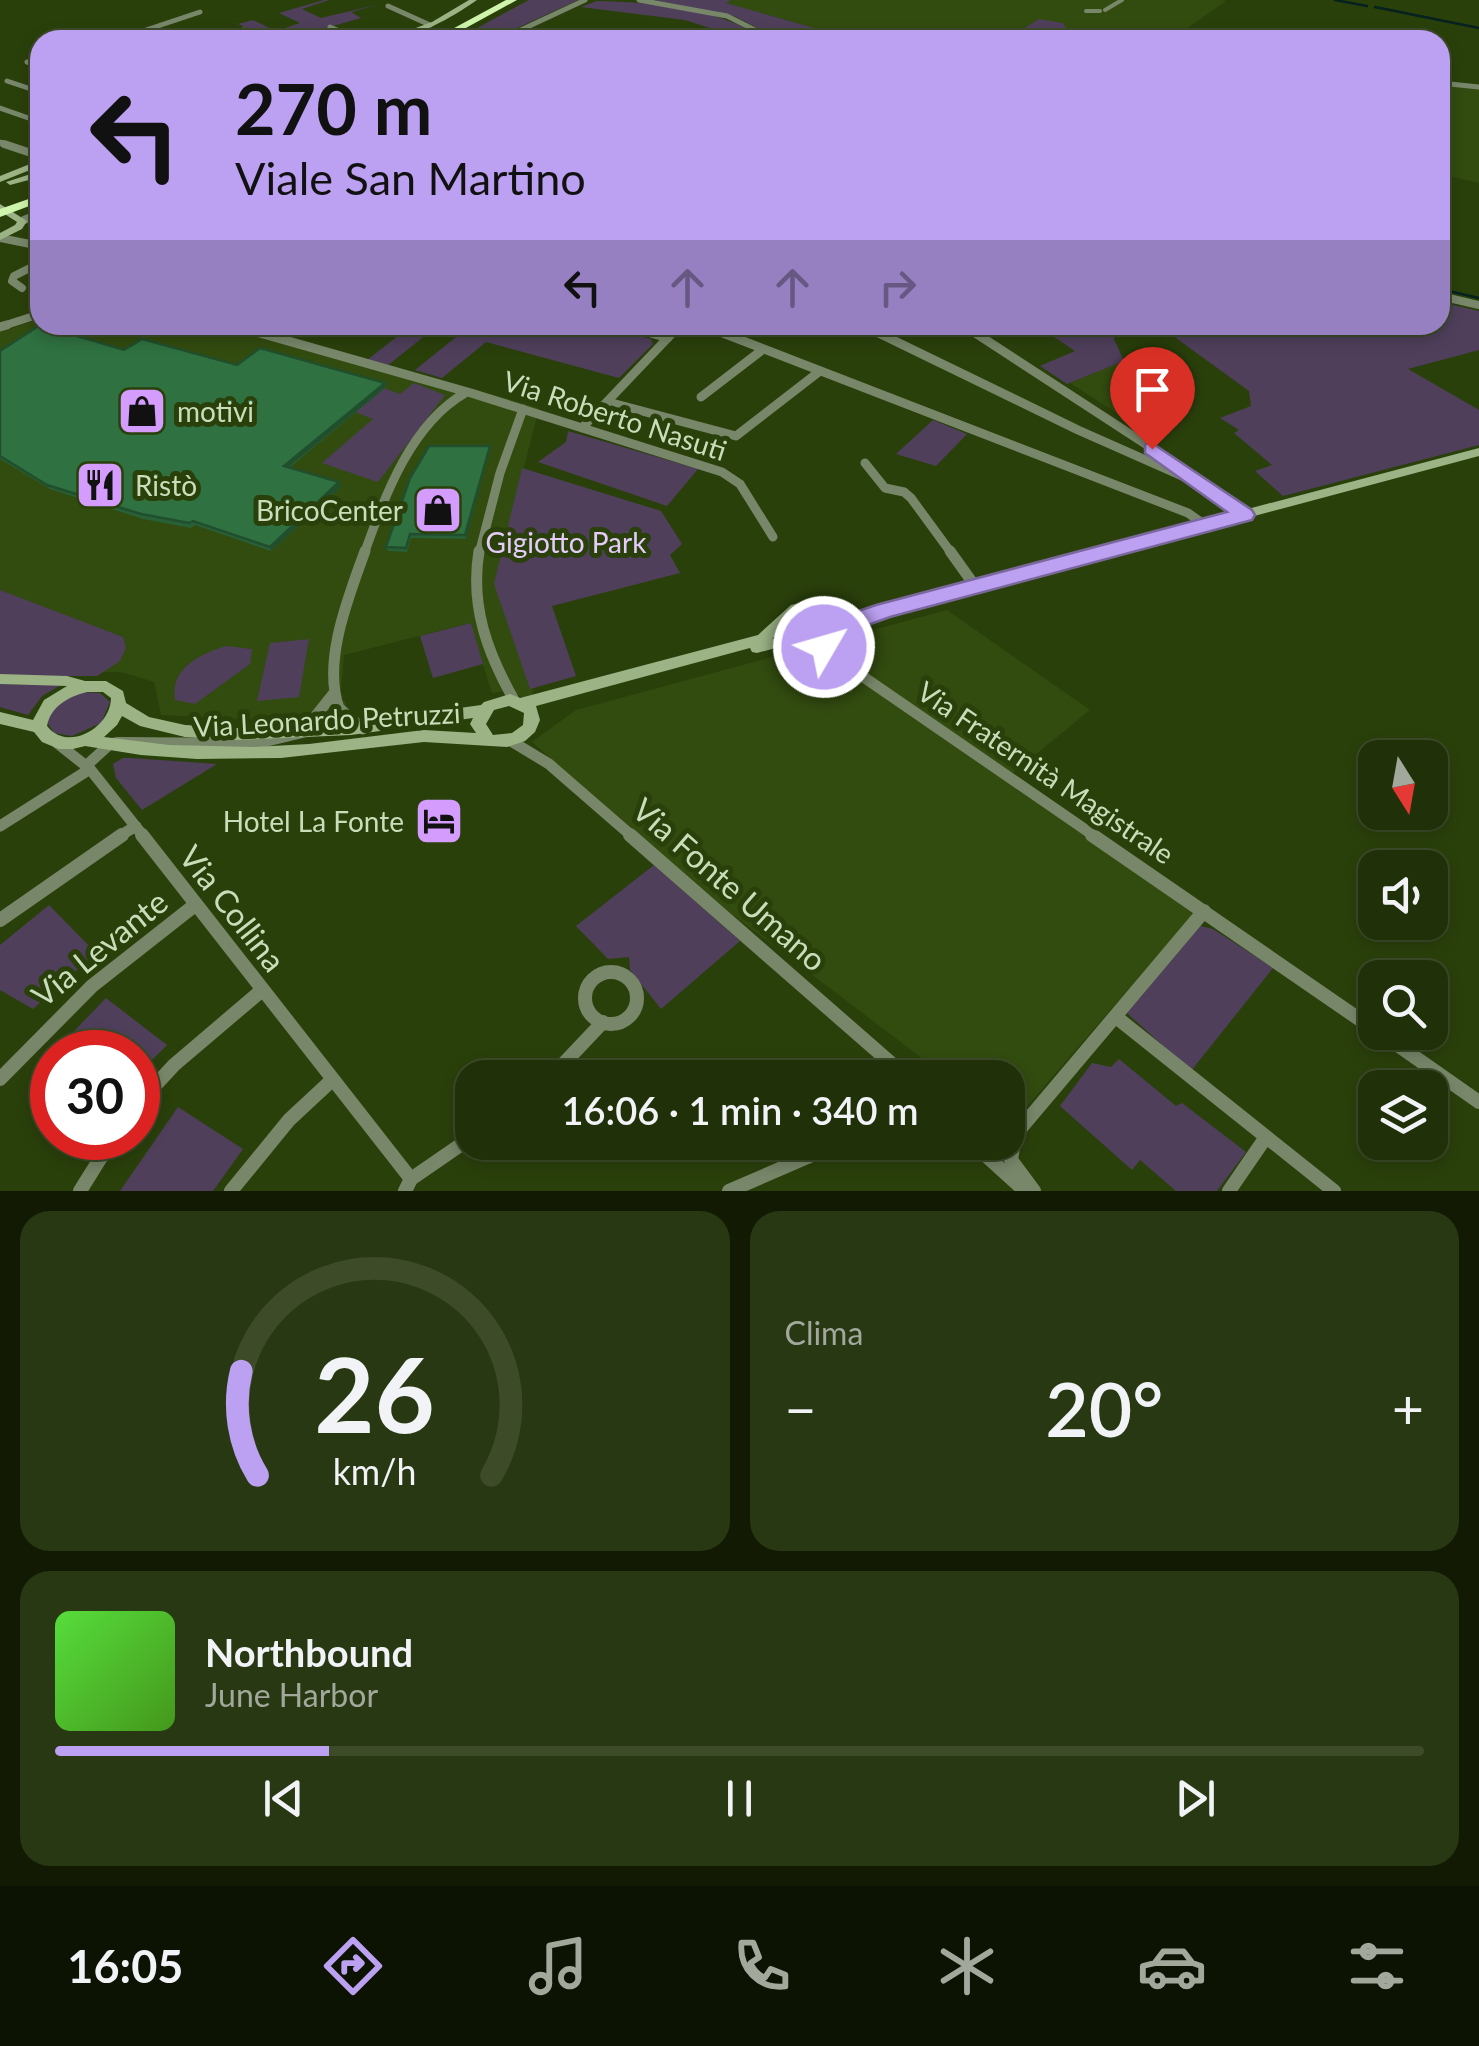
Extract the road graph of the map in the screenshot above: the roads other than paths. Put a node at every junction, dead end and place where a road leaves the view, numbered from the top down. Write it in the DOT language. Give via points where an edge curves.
graph roads {
  1 [pos="474,0"];
  2 [pos="513,0"];
  3 [pos="522,0"];
  4 [pos="642,0"];
  5 [pos="1122,0"];
  6 [pos="580,2"];
  7 [pos="388,6"];
  8 [pos="1086,11"];
  9 [pos="200,12"];
  10 [pos="430,24"];
  11 [pos="330,27"];
  12 [pos="145,30"];
  13 [pos="337,30"];
  14 [pos="414,30"];
  15 [pos="452,30"];
  16 [pos="466,30"];
  17 [pos="524,30"];
  18 [pos="760,30"];
  19 [pos="27,62"];
  20 [pos="30,63"];
  21 [pos="7,81"];
  22 [pos="1450,85"];
  23 [pos="1479,87"];
  24 [pos="30,89"];
  25 [pos="0,108"];
  26 [pos="30,118"];
  27 [pos="0,142"];
  28 [pos="30,155"];
  29 [pos="30,165"];
  30 [pos="30,176"];
  31 [pos="0,182"];
  32 [pos="30,198"];
  33 [pos="0,209"];
  34 [pos="30,216"];
  35 [pos="19,218"];
  36 [pos="0,237"];
  37 [pos="30,244"];
  38 [pos="30,268"];
  39 [pos="22,288"];
  40 [pos="1450,298"];
  41 [pos="1479,305"];
  42 [pos="30,317"];
  43 [pos="0,327"];
  44 [pos="267,335"];
  45 [pos="658,335"];
  46 [pos="671,335"];
  47 [pos="726,335"];
  48 [pos="883,335"];
  49 [pos="979,335"];
  50 [pos="668,338"];
  51 [pos="762,350"];
  52 [pos="820,371"];
  53 [pos="442,385"];
  54 [pos="471,394"];
  55 [pos="701,397"];
  56 [pos="608,402"];
  57 [pos="446,403"];
  58 [pos="522,409"];
  59 [pos="582,428"];
  60 [pos="1129,434"];
  61 [pos="1117,448"];
  62 [pos="1479,452"];
  63 [pos="865,463"];
  64 [pos="1178,466"];
  65 [pos="1167,472"];
  66 [pos="1209,488"];
  67 [pos="1245,515"];
  68 [pos="1206,525"];
  69 [pos="773,536"];
  70 [pos="975,586"];
  71 [pos="884,610"];
  72 [pos="826,612"];
  73 [pos="787,618"];
  74 [pos="828,631"];
  75 [pos="800,636"];
  76 [pos="0,680"];
  77 [pos="85,686"];
  78 [pos="334,693"];
  79 [pos="120,706"];
  80 [pos="510,707"];
  81 [pos="0,718"];
  82 [pos="38,727"];
  83 [pos="364,730"];
  84 [pos="302,733"];
  85 [pos="487,738"];
  86 [pos="84,740"];
  87 [pos="511,741"];
  88 [pos="58,743"];
  89 [pos="110,744"];
  90 [pos="89,767"];
  91 [pos="0,826"];
  92 [pos="136,826"];
  93 [pos="195,905"];
  94 [pos="1204,912"];
  95 [pos="0,920"];
  96 [pos="262,991"];
  97 [pos="1116,1017"];
  98 [pos="1358,1018"];
  99 [pos="603,1022"];
  100 [pos="1404,1050"];
  101 [pos="567,1060"];
  102 [pos="888,1060"];
  103 [pos="0,1079"];
  104 [pos="160,1080"];
  105 [pos="332,1080"];
  106 [pos="1479,1102"];
  107 [pos="1025,1119"];
  108 [pos="1266,1137"];
  109 [pos="455,1150"];
  110 [pos="100,1160"];
  111 [pos="800,1160"];
  112 [pos="991,1160"];
  113 [pos="1010,1160"];
  114 [pos="408,1185"];
  115 [pos="80,1191"];
  116 [pos="231,1191"];
  117 [pos="729,1191"];
  118 [pos="1025,1191"];
  119 [pos="1034,1191"];
  120 [pos="1228,1191"];
  121 [pos="1334,1191"];
  1 -- 10 [label="main road"];
  2 -- 15 [label="highway"];
  3 -- 16 [label="highway"];
  4 -- 18 [label="street" via="720,14"];
  5 -- 8 [label="street"];
  6 -- 17 [label="street"];
  7 -- 10 [label="street"];
  9 -- 12 [label="street"];
  10 -- 14 [label="main road"];
  11 -- 13 [label="street"];
  19 -- 20 [label="street"];
  21 -- 24 [label="street"];
  22 -- 23 [label="street"];
  25 -- 26 [label="street"];
  27 -- 28 [label="street"];
  29 -- 31 [label="main road"];
  30 -- 31 [label="main road"];
  32 -- 33 [label="highway"];
  33 -- 35 [label="main road"];
  34 -- 35 [label="street"];
  35 -- 36 [label="main road" via="19,227"];
  36 -- 37 [label="street"];
  38 -- 39 [label="street" via="14,276"];
  40 -- 41 [label="street"];
  42 -- 43 [label="street"];
  44 -- 53 [label="street, Via Roberto Nasuti"];
  45 -- 50 [label="street"];
  46 -- 50 [label="street"];
  47 -- 51 [label="street"];
  48 -- 61 [label="street"];
  49 -- 60 [label="street"];
  50 -- 56 [label="street"];
  51 -- 52 [label="street"];
  51 -- 55 [label="street"];
  52 -- 56 [label="street" via="736,436"];
  52 -- 68 [label="street"];
  53 -- 54 [label="street, Via Roberto Nasuti"];
  53 -- 57 [label="street" via="450,395"];
  54 -- 57 [label="street"];
  54 -- 58 [label="street, Via Roberto Nasuti"];
  56 -- 59 [label="street"];
  57 -- 78 [label="street" via="388,492 360,561"];
  58 -- 59 [label="street, Via Roberto Nasuti"];
  58 -- 80 [label="street" via="474,595"];
  59 -- 69 [label="street, Via Roberto Nasuti" via="731,476"];
  60 -- 61 [label="street"];
  60 -- 64 [label="street"];
  61 -- 65 [label="street"];
  62 -- 67 [label="main road"];
  63 -- 70 [label="street" via="885,488 911,498"];
  64 -- 65 [label="street"];
  64 -- 66 [label="street"];
  65 -- 66 [label="street"];
  66 -- 67 [label="street"];
  67 -- 68 [label="main road"];
  68 -- 70 [label="main road"];
  70 -- 71 [label="main road"];
  71 -- 72 [label="main road"];
  71 -- 74 [label="main road"];
  72 -- 73 [label="main road" via="804,606"];
  72 -- 74 [label="main road" via="832,620"];
  73 -- 75 [label="main road"];
  73 -- 80 [label="main road, Via Leonardo Petruzzi" via="763,639"];
  74 -- 75 [label="main road"];
  74 -- 94 [label="street, Via Fraternità Magistrale" via="824,647 833,656"];
  75 -- 80 [label="main road, Via Leonardo Petruzzi" via="571,698"];
  76 -- 77 [label="main road"];
  77 -- 79 [label="main road" via="113,690"];
  77 -- 82 [label="main road" via="52,701"];
  78 -- 83 [label="street" via="344,717"];
  78 -- 84 [label="street"];
  79 -- 84 [label="main road, Via Leonardo Petruzzi" via="132,718 161,727"];
  79 -- 86 [label="main road" via="109,726"];
  80 -- 83 [label="main road, Via Leonardo Petruzzi"];
  80 -- 85 [label="main road" via="478,724"];
  80 -- 87 [label="main road" via="527,732"];
  81 -- 82 [label="main road"];
  82 -- 88 [label="main road"];
  83 -- 84 [label="main road, Via Leonardo Petruzzi"];
  84 -- 89 [label="street, Via Leonardo Petruzzi" via="253,744"];
  85 -- 87 [label="main road, Via Leonardo Petruzzi"];
  85 -- 89 [label="main road, Via Leonardo Petruzzi" via="422,736 225,754"];
  86 -- 88 [label="main road"];
  86 -- 89 [label="main road, Via Leonardo Petruzzi"];
  86 -- 90 [label="street, Via Collina"];
  87 -- 102 [label="street, Via Fonte Umano" via="549,764"];
  88 -- 90 [label="street, Via Collina"];
  89 -- 90 [label="street"];
  90 -- 91 [label="street"];
  90 -- 92 [label="street, Via Collina"];
  92 -- 93 [label="street, Via Collina"];
  92 -- 95 [label="street"];
  93 -- 96 [label="street, Via Collina"];
  93 -- 103 [label="street, Via Levante" via="94,980"];
  94 -- 97 [label="street"];
  94 -- 98 [label="street, Via Fraternità Magistrale"];
  96 -- 104 [label="street"];
  96 -- 105 [label="street, Via Collina"];
  97 -- 107 [label="street"];
  97 -- 108 [label="street"];
  99 -- 101 [label="street"];
  100 -- 106 [label="street, Via Fraternità Magistrale"];
  105 -- 114 [label="street, Via Collina"];
  105 -- 116 [label="street"];
  108 -- 120 [label="street"];
  108 -- 121 [label="street"];
  109 -- 114 [label="street, Via Collina"];
  110 -- 115 [label="street"];
  111 -- 117 [label="street"];
  112 -- 118 [label="street"];
  113 -- 119 [label="street"];
}
